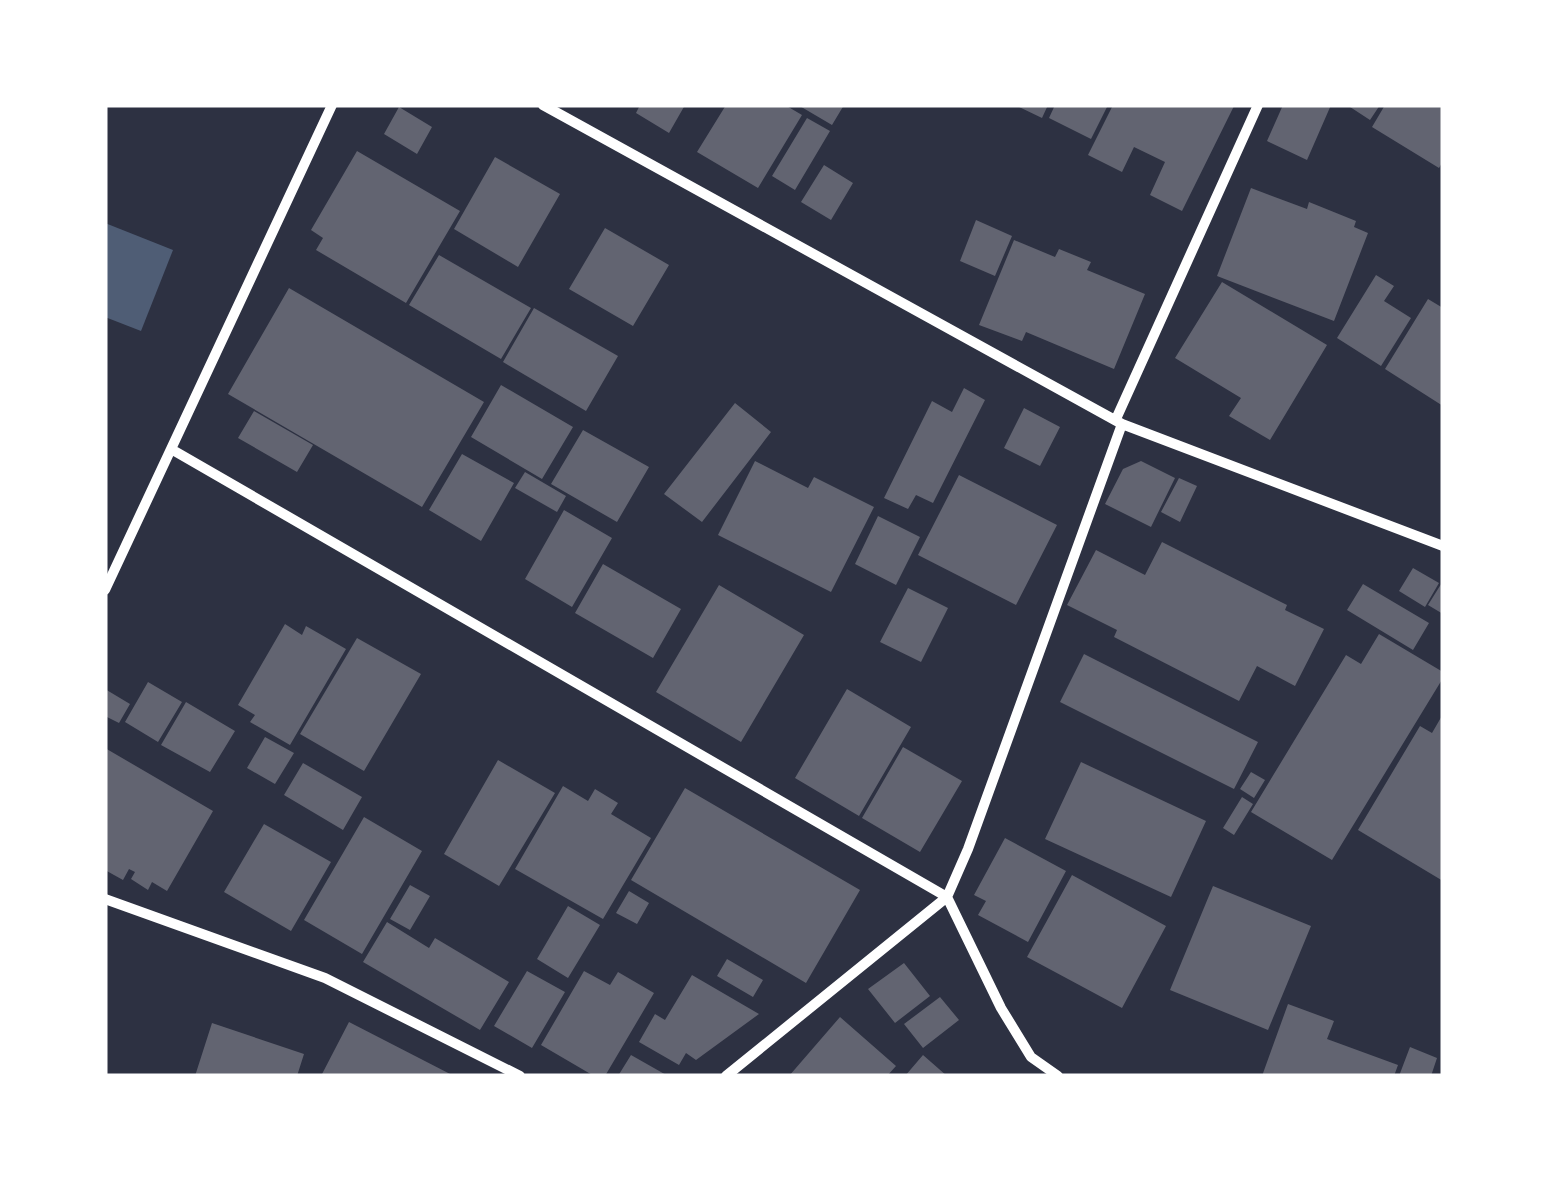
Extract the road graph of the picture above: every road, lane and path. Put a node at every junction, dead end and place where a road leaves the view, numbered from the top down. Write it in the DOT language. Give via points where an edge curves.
graph roads {
  1 [pos="332,105"];
  2 [pos="543,105"];
  3 [pos="1258,105"];
  4 [pos="1119,421"];
  5 [pos="171,449"];
  6 [pos="1443,546"];
  7 [pos="105,590"];
  8 [pos="947,896"];
  9 [pos="105,899"];
  10 [pos="520,1076"];
  11 [pos="726,1076"];
  12 [pos="1058,1076"];
  1 -- 5 [label="street"];
  2 -- 4 [label="street"];
  3 -- 4 [label="street"];
  4 -- 6 [label="street"];
  4 -- 8 [label="street"];
  5 -- 7 [label="street"];
  5 -- 8 [label="street"];
  8 -- 11 [label="street"];
  8 -- 12 [label="street" via="1031,1057"];
  9 -- 10 [label="street" via="325,978"];
}
